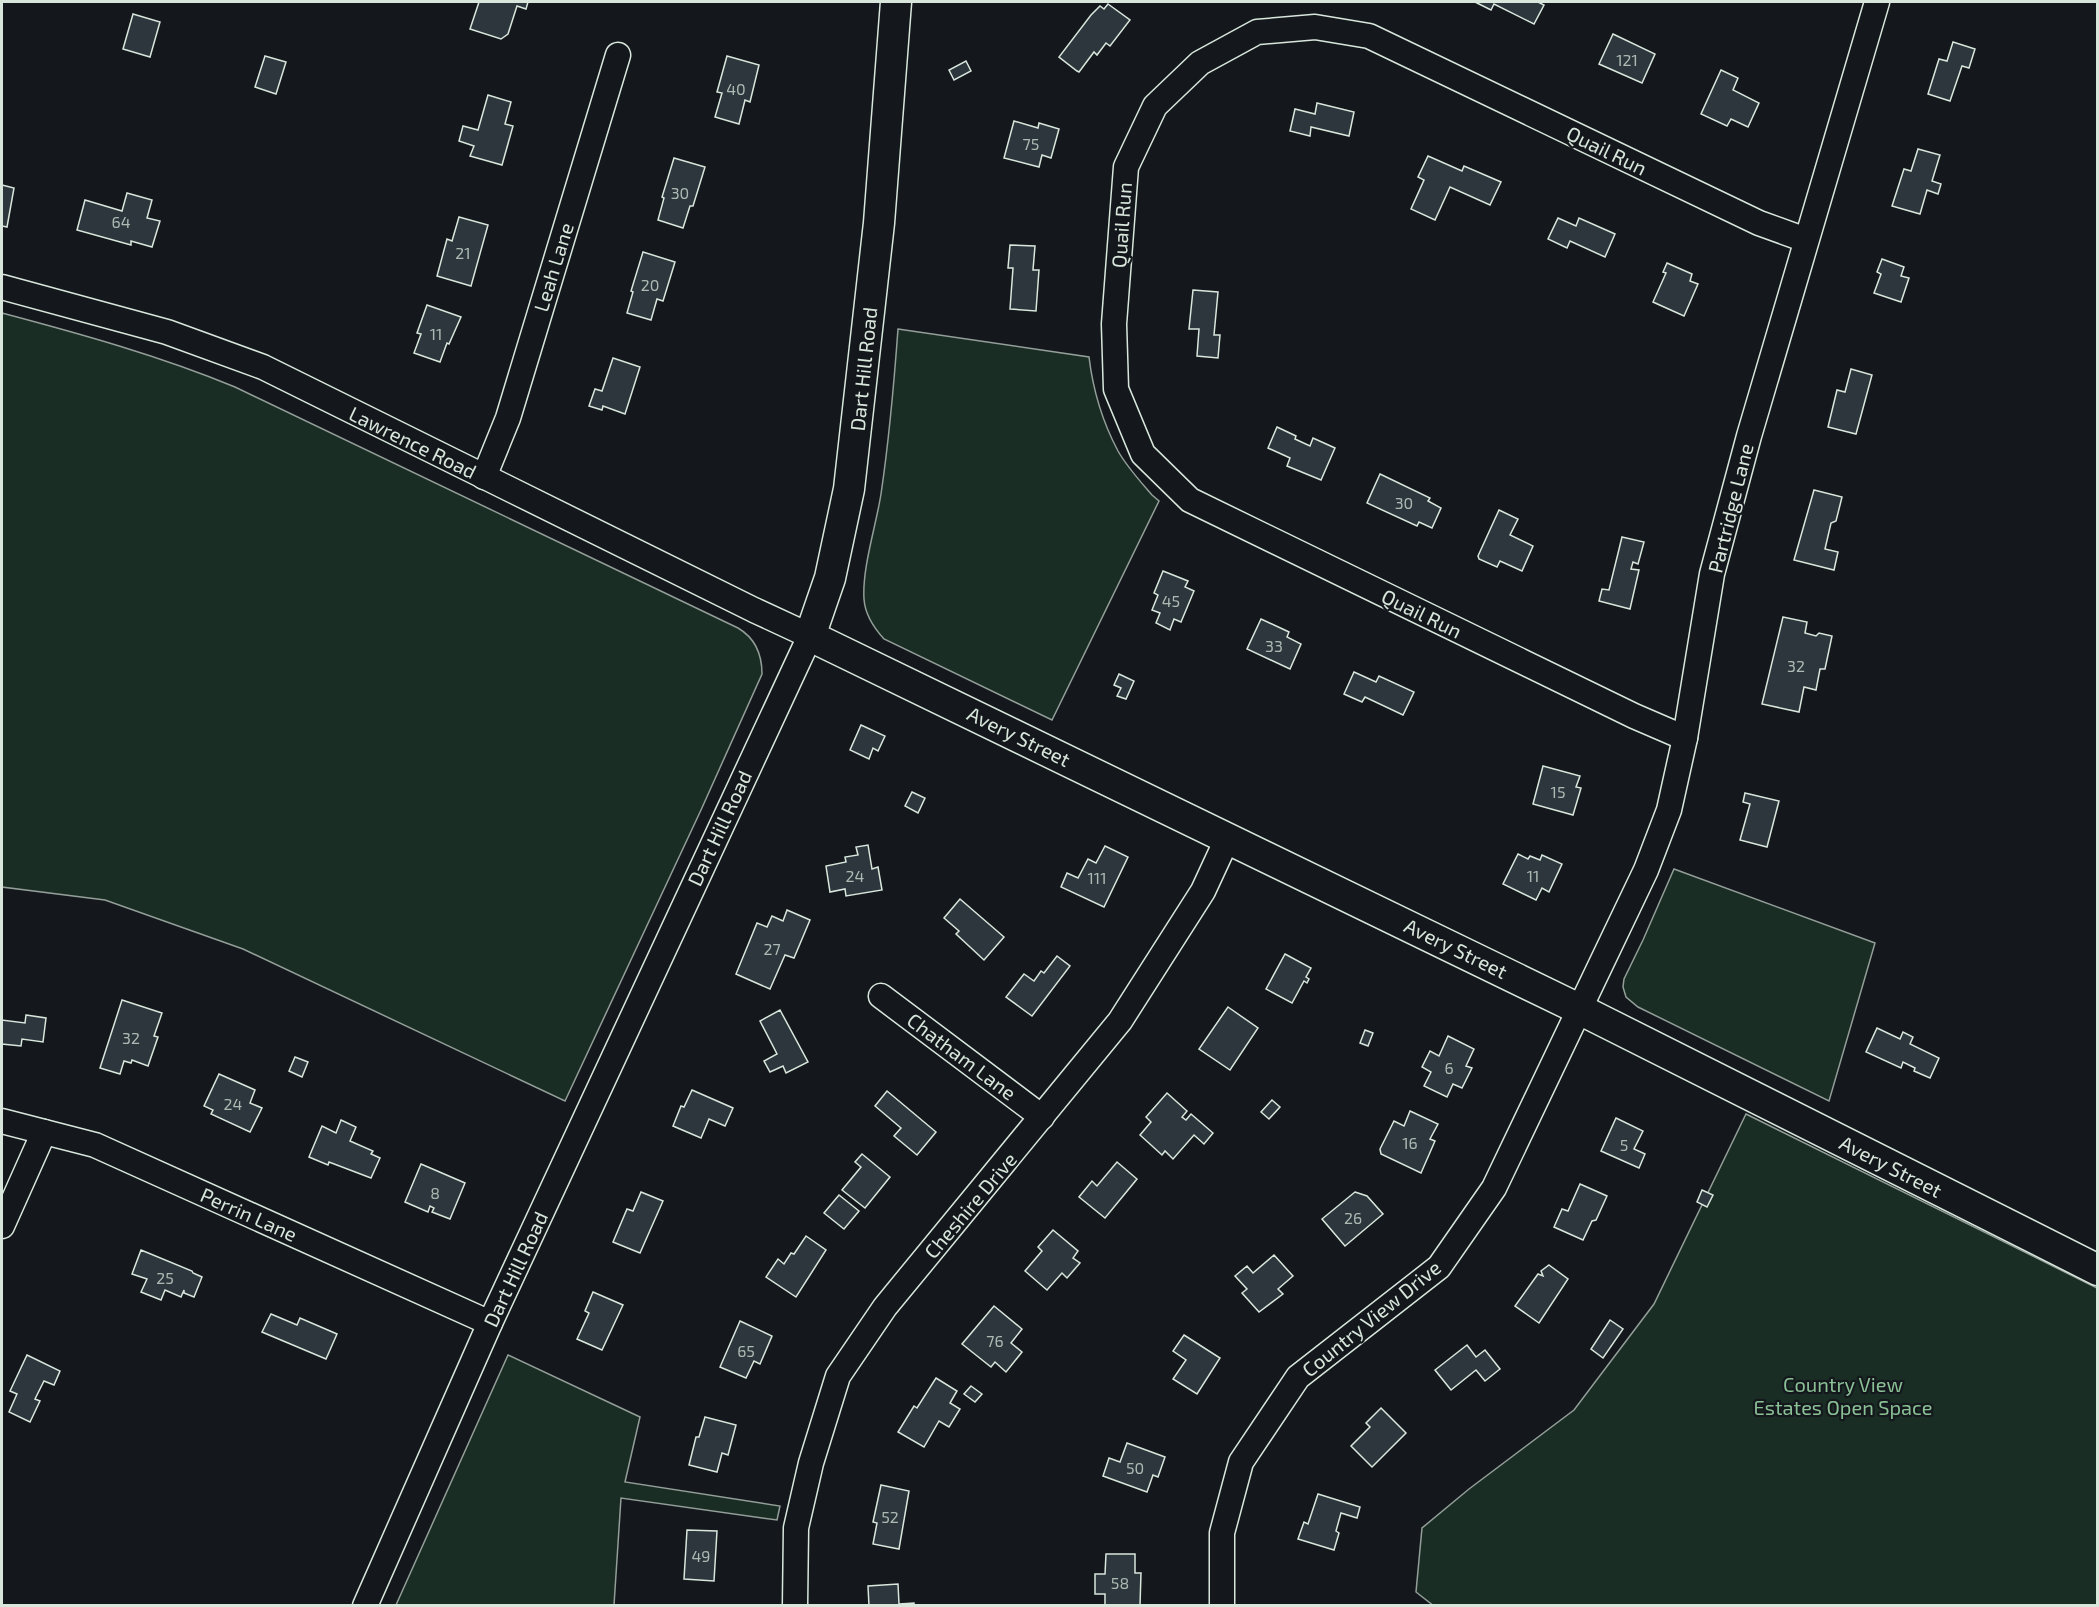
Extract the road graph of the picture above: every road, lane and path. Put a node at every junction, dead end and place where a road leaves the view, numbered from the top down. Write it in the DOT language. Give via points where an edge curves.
graph roads {
  1 [pos="896,2"];
  2 [pos="1877,2"];
  3 [pos="618,55"];
  4 [pos="1806,240"];
  5 [pos="2,287"];
  6 [pos="484,477"];
  7 [pos="810,636"];
  8 [pos="1685,738"];
  9 [pos="1228,837"];
  10 [pos="881,996"];
  11 [pos="1579,1009"];
  12 [pos="1042,1117"];
  13 [pos="2,1121"];
  14 [pos="44,1132"];
  15 [pos="2,1226"];
  16 [pos="2097,1270"];
  17 [pos="490,1323"];
  18 [pos="364,1605"];
  19 [pos="795,1605"];
  20 [pos="1222,1605"];
  1 -- 7 [label="main road, Dart Hill Road" via="879,223 849,489 830,578"];
  2 -- 4 [label="street, Partridge Lane"];
  3 -- 6 [label="street, Leah Lane" via="508,418"];
  4 -- 8 [label="street, Partridge Lane" via="1713,574"];
  4 -- 8 [label="street, Quail Run" via="1759,223 1369,36 1315,27 1257,32 1200,63 1155,106 1126,166 1114,324 1116,389 1143,454 1190,500"];
  5 -- 6 [label="street, Lawrence Road" via="167,332 263,367"];
  6 -- 7 [label="street, Lawrence Road"];
  7 -- 9 [label="main road, Avery Street"];
  7 -- 17 [label="street, Dart Hill Road"];
  8 -- 11 [label="street, Partridge Lane" via="1669,810 1646,870"];
  9 -- 11 [label="main road, Avery Street"];
  9 -- 12 [label="street, Cheshire Drive" via="1203,891 1120,1021"];
  10 -- 12 [label="street, Chatham Lane"];
  11 -- 16 [label="main road, Avery Street"];
  11 -- 20 [label="street, Country View Drive" via="1494,1188 1439,1268 1298,1377 1240,1462 1222,1533"];
  12 -- 19 [label="street, Cheshire Drive" via="885,1307 838,1376 796,1528"];
  13 -- 14 [label="street, Perrin Lane"];
  14 -- 15 [label="street"];
  14 -- 17 [label="street, Perrin Lane" via="95,1145"];
  17 -- 18 [label="street, Dart Hill Road"];
}
